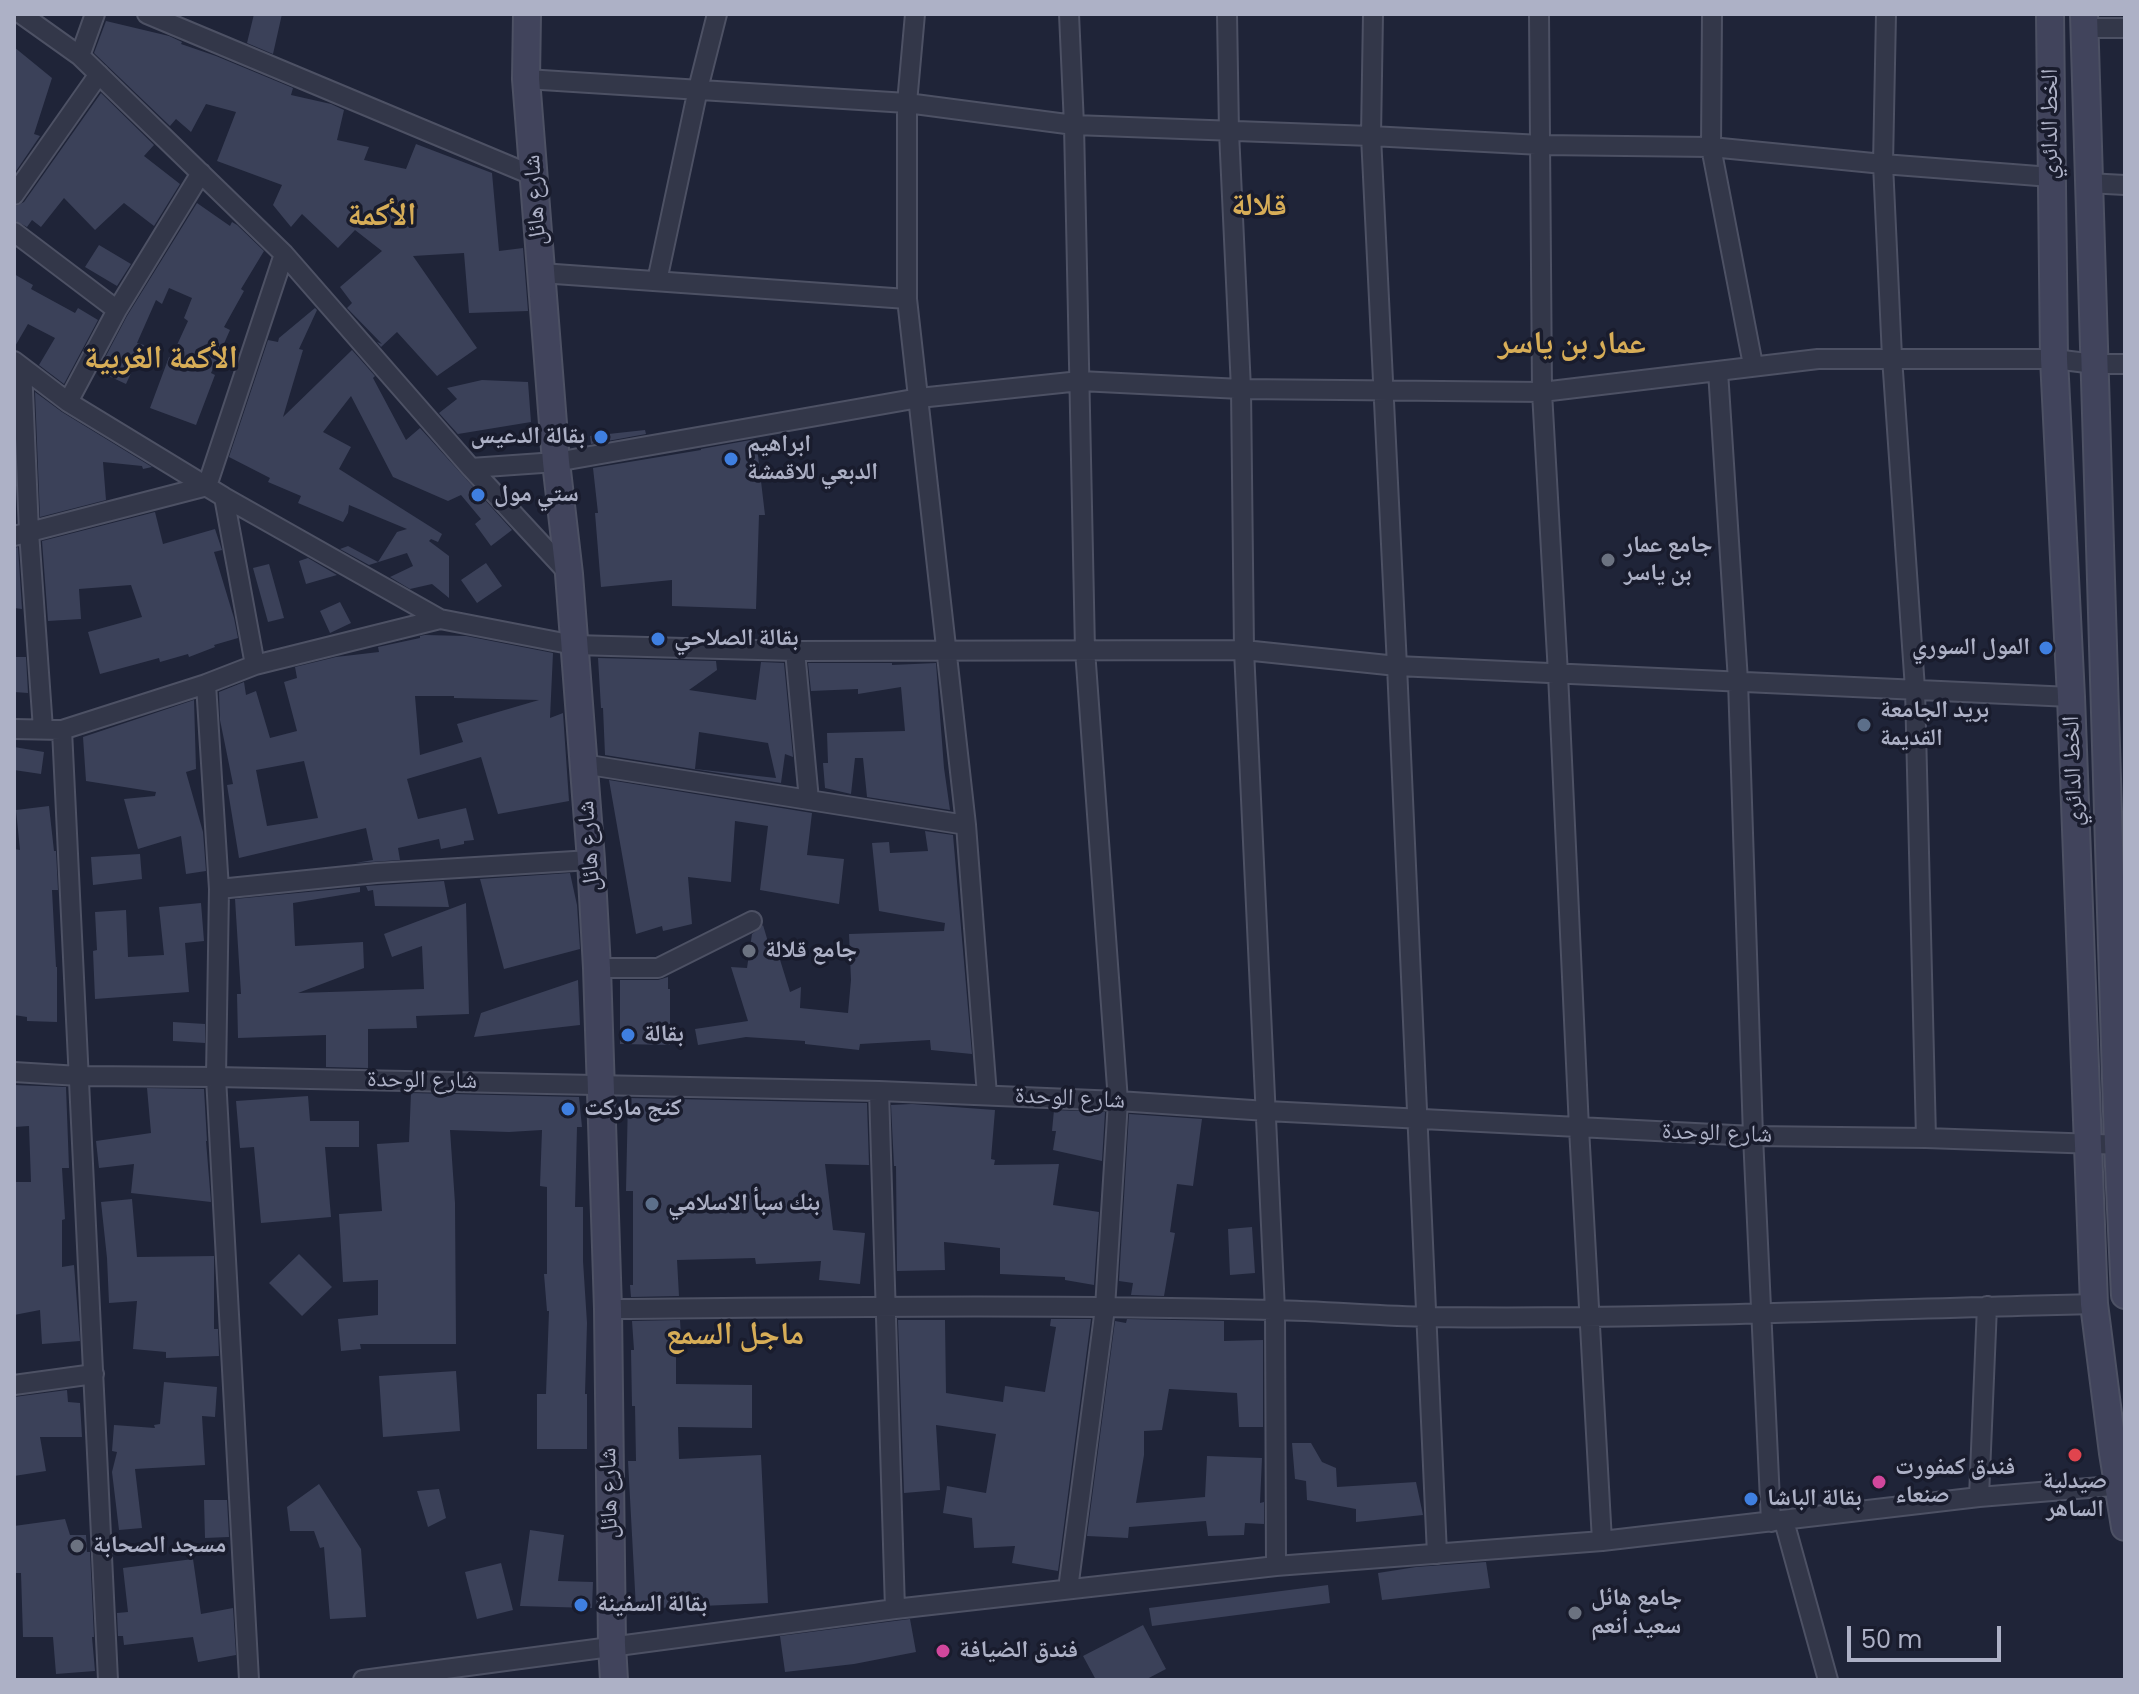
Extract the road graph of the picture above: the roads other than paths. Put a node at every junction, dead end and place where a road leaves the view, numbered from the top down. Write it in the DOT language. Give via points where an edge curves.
graph roads {
  1 [pos="21,14"];
  2 [pos="95,14"];
  3 [pos="147,14"];
  4 [pos="527,14"];
  5 [pos="717,14"];
  6 [pos="915,14"];
  7 [pos="1069,14"];
  8 [pos="1227,14"];
  9 [pos="1373,14"];
  10 [pos="1539,14"];
  11 [pos="1712,14"];
  12 [pos="1886,14"];
  13 [pos="2050,14"];
  14 [pos="2084,21"];
  15 [pos="2125,28"];
  16 [pos="80,56"];
  17 [pos="99,74"];
  18 [pos="526,79"];
  19 [pos="698,89"];
  20 [pos="907,103"];
  21 [pos="1074,125"];
  22 [pos="1229,132"];
  23 [pos="1371,136"];
  24 [pos="1541,145"];
  25 [pos="1711,147"];
  26 [pos="1883,164"];
  27 [pos="201,173"];
  28 [pos="534,176"];
  29 [pos="2051,177"];
  30 [pos="2087,183"];
  31 [pos="2125,185"];
  32 [pos="14,195"];
  33 [pos="14,232"];
  34 [pos="284,254"];
  35 [pos="541,273"];
  36 [pos="657,281"];
  37 [pos="907,299"];
  38 [pos="117,310"];
  39 [pos="1892,357"];
  40 [pos="2054,359"];
  41 [pos="18,364"];
  42 [pos="2095,364"];
  43 [pos="2125,364"];
  44 [pos="1753,365"];
  45 [pos="1718,371"];
  46 [pos="1080,381"];
  47 [pos="1241,389"];
  48 [pos="1383,389"];
  49 [pos="1542,392"];
  50 [pos="919,398"];
  51 [pos="68,402"];
  52 [pos="556,462"];
  53 [pos="471,468"];
  54 [pos="207,486"];
  55 [pos="224,497"];
  56 [pos="21,534"];
  57 [pos="569,574"];
  58 [pos="440,619"];
  59 [pos="574,645"];
  60 [pos="1085,650"];
  61 [pos="1244,650"];
  62 [pos="795,651"];
  63 [pos="946,652"];
  64 [pos="255,665"];
  65 [pos="1397,666"];
  66 [pos="1558,674"];
  67 [pos="1738,681"];
  68 [pos="206,684"];
  69 [pos="1915,689"];
  70 [pos="2071,697"];
  71 [pos="14,729"];
  72 [pos="52,729"];
  73 [pos="583,764"];
  74 [pos="809,800"];
  75 [pos="966,825"];
  76 [pos="591,860"];
  77 [pos="219,889"];
  78 [pos="752,921"];
  79 [pos="597,968"];
  80 [pos="14,1072"];
  81 [pos="79,1076"];
  82 [pos="216,1077"];
  83 [pos="601,1084"];
  84 [pos="879,1091"];
  85 [pos="987,1095"];
  86 [pos="1118,1101"];
  87 [pos="1267,1111"];
  88 [pos="1416,1119"];
  89 [pos="1579,1128"];
  90 [pos="1753,1136"];
  91 [pos="1926,1138"];
  92 [pos="2089,1143"];
  93 [pos="2122,1144"];
  94 [pos="2125,1295"];
  95 [pos="2094,1304"];
  96 [pos="886,1306"];
  97 [pos="1987,1306"];
  98 [pos="1105,1308"];
  99 [pos="608,1309"];
  100 [pos="1275,1310"];
  101 [pos="1761,1315"];
  102 [pos="1426,1317"];
  103 [pos="1589,1317"];
  104 [pos="94,1374"];
  105 [pos="14,1385"];
  106 [pos="2119,1452"];
  107 [pos="2122,1485"];
  108 [pos="1979,1497"];
  109 [pos="1778,1521"];
  110 [pos="2125,1527"];
  111 [pos="1602,1541"];
  112 [pos="1437,1554"];
  113 [pos="1276,1566"];
  114 [pos="1068,1589"];
  115 [pos="895,1609"];
  116 [pos="612,1645"];
  117 [pos="108,1680"];
  118 [pos="249,1680"];
  119 [pos="363,1680"];
  120 [pos="614,1680"];
  121 [pos="1828,1680"];
  1 -- 16 [label="street"];
  2 -- 16 [label="street"];
  3 -- 28 [label="street"];
  4 -- 18 [label="main road, شارع هائل"];
  5 -- 19 [label="street"];
  6 -- 20 [label="street"];
  7 -- 21 [label="street"];
  8 -- 22 [label="street"];
  9 -- 23 [label="street"];
  10 -- 24 [label="street"];
  11 -- 25 [label="street"];
  12 -- 26 [label="street"];
  13 -- 29 [label="main road, الخط الدائري"];
  14 -- 15 [label="street"];
  14 -- 30 [label="main road, الخط الدائري"];
  16 -- 17 [label="street"];
  17 -- 27 [label="street"];
  17 -- 32 [label="street"];
  18 -- 19 [label="street"];
  18 -- 28 [label="main road, شارع هائل"];
  19 -- 20 [label="street"];
  19 -- 36 [label="street"];
  20 -- 21 [label="street"];
  20 -- 37 [label="street"];
  21 -- 22 [label="street"];
  21 -- 46 [label="street"];
  22 -- 23 [label="street"];
  22 -- 47 [label="street"];
  23 -- 24 [label="street"];
  23 -- 48 [label="street"];
  24 -- 25 [label="street"];
  24 -- 49 [label="street"];
  25 -- 26 [label="street"];
  25 -- 44 [label="street"];
  26 -- 29 [label="street"];
  26 -- 39 [label="street"];
  27 -- 34 [label="street"];
  27 -- 38 [label="street"];
  28 -- 35 [label="main road, شارع هائل"];
  29 -- 40 [label="main road, الخط الدائري"];
  30 -- 31 [label="street"];
  30 -- 42 [label="main road, الخط الدائري"];
  33 -- 38 [label="street"];
  34 -- 53 [label="street"];
  34 -- 54 [label="street"];
  35 -- 36 [label="street"];
  35 -- 52 [label="main road, شارع هائل"];
  36 -- 37 [label="street"];
  37 -- 50 [label="street"];
  38 -- 51 [label="street"];
  39 -- 40 [label="street"];
  39 -- 44 [label="street"];
  39 -- 69 [label="street"];
  40 -- 42 [label="street"];
  40 -- 70 [label="main road, الخط الدائري"];
  41 -- 51 [label="street"];
  41 -- 56 [label="street"];
  42 -- 43 [label="street"];
  42 -- 93 [label="main road, الخط الدائري"];
  44 -- 45 [label="street"];
  45 -- 49 [label="street"];
  45 -- 67 [label="street"];
  46 -- 47 [label="street"];
  46 -- 50 [label="street"];
  46 -- 60 [label="street"];
  47 -- 48 [label="street"];
  47 -- 61 [label="street"];
  48 -- 49 [label="street"];
  48 -- 65 [label="street"];
  49 -- 66 [label="street"];
  50 -- 52 [label="street"];
  50 -- 63 [label="street"];
  51 -- 54 [label="street"];
  52 -- 53 [label="street"];
  52 -- 57 [label="main road, شارع هائل"];
  53 -- 57 [label="street"];
  54 -- 55 [label="street"];
  54 -- 56 [label="street"];
  55 -- 58 [label="street"];
  55 -- 64 [label="street"];
  56 -- 72 [label="street"];
  57 -- 59 [label="main road, شارع هائل"];
  58 -- 59 [label="street"];
  58 -- 64 [label="street"];
  59 -- 62 [label="street"];
  59 -- 73 [label="main road, شارع هائل"];
  60 -- 61 [label="street"];
  60 -- 63 [label="street"];
  60 -- 86 [label="street"];
  61 -- 65 [label="street"];
  61 -- 87 [label="street"];
  62 -- 63 [label="street"];
  62 -- 74 [label="street"];
  63 -- 75 [label="street"];
  64 -- 68 [label="street"];
  65 -- 66 [label="street"];
  65 -- 88 [label="street"];
  66 -- 67 [label="street"];
  66 -- 89 [label="street"];
  67 -- 69 [label="street"];
  67 -- 90 [label="street"];
  68 -- 72 [label="street"];
  68 -- 77 [label="street"];
  69 -- 70 [label="street"];
  69 -- 91 [label="street"];
  70 -- 92 [label="main road, الخط الدائري"];
  71 -- 72 [label="street"];
  72 -- 81 [label="street"];
  73 -- 74 [label="street"];
  73 -- 76 [label="main road, شارع هائل"];
  74 -- 75 [label="street"];
  75 -- 85 [label="street"];
  76 -- 77 [label="street"];
  76 -- 79 [label="main road, شارع هائل"];
  77 -- 82 [label="street"];
  78 -- 79 [label="street" via="658,968"];
  79 -- 83 [label="main road, شارع هائل"];
  80 -- 81 [label="street, شارع الوحدة"];
  81 -- 82 [label="street, شارع الوحدة"];
  81 -- 104 [label="street"];
  82 -- 83 [label="street, شارع الوحدة"];
  82 -- 118 [label="street"];
  83 -- 84 [label="street, شارع الوحدة"];
  83 -- 99 [label="main road, شارع هائل"];
  84 -- 85 [label="street, شارع الوحدة"];
  84 -- 96 [label="street"];
  85 -- 86 [label="street, شارع الوحدة"];
  86 -- 87 [label="street, شارع الوحدة"];
  86 -- 98 [label="street"];
  87 -- 88 [label="street, شارع الوحدة"];
  87 -- 100 [label="street"];
  88 -- 89 [label="street, شارع الوحدة"];
  88 -- 102 [label="street"];
  89 -- 90 [label="street, شارع الوحدة"];
  89 -- 103 [label="street"];
  90 -- 91 [label="street, شارع الوحدة"];
  90 -- 101 [label="street"];
  91 -- 92 [label="street, شارع الوحدة"];
  92 -- 93 [label="street, شارع الوحدة"];
  92 -- 95 [label="main road, الخط الدائري"];
  93 -- 94 [label="main road, الخط الدائري"];
  95 -- 97 [label="street"];
  95 -- 106 [label="main road, الخط الدائري"];
  96 -- 98 [label="street"];
  96 -- 99 [label="street"];
  96 -- 115 [label="street"];
  97 -- 101 [label="street"];
  97 -- 108 [label="street"];
  98 -- 100 [label="street"];
  98 -- 114 [label="street"];
  99 -- 116 [label="main road, شارع هائل"];
  100 -- 102 [label="street"];
  100 -- 113 [label="street"];
  101 -- 103 [label="street"];
  101 -- 109 [label="street"];
  102 -- 103 [label="street"];
  102 -- 112 [label="street"];
  103 -- 111 [label="street"];
  104 -- 105 [label="street"];
  104 -- 117 [label="street"];
  106 -- 107 [label="main road, الخط الدائري"];
  107 -- 108 [label="street"];
  107 -- 110 [label="main road, الخط الدائري"];
  108 -- 109 [label="street"];
  109 -- 111 [label="street"];
  109 -- 121 [label="street"];
  111 -- 112 [label="street"];
  112 -- 113 [label="street"];
  113 -- 114 [label="street"];
  114 -- 115 [label="street"];
  115 -- 116 [label="street"];
  116 -- 119 [label="street"];
  116 -- 120 [label="main road, شارع هائل"];
}
